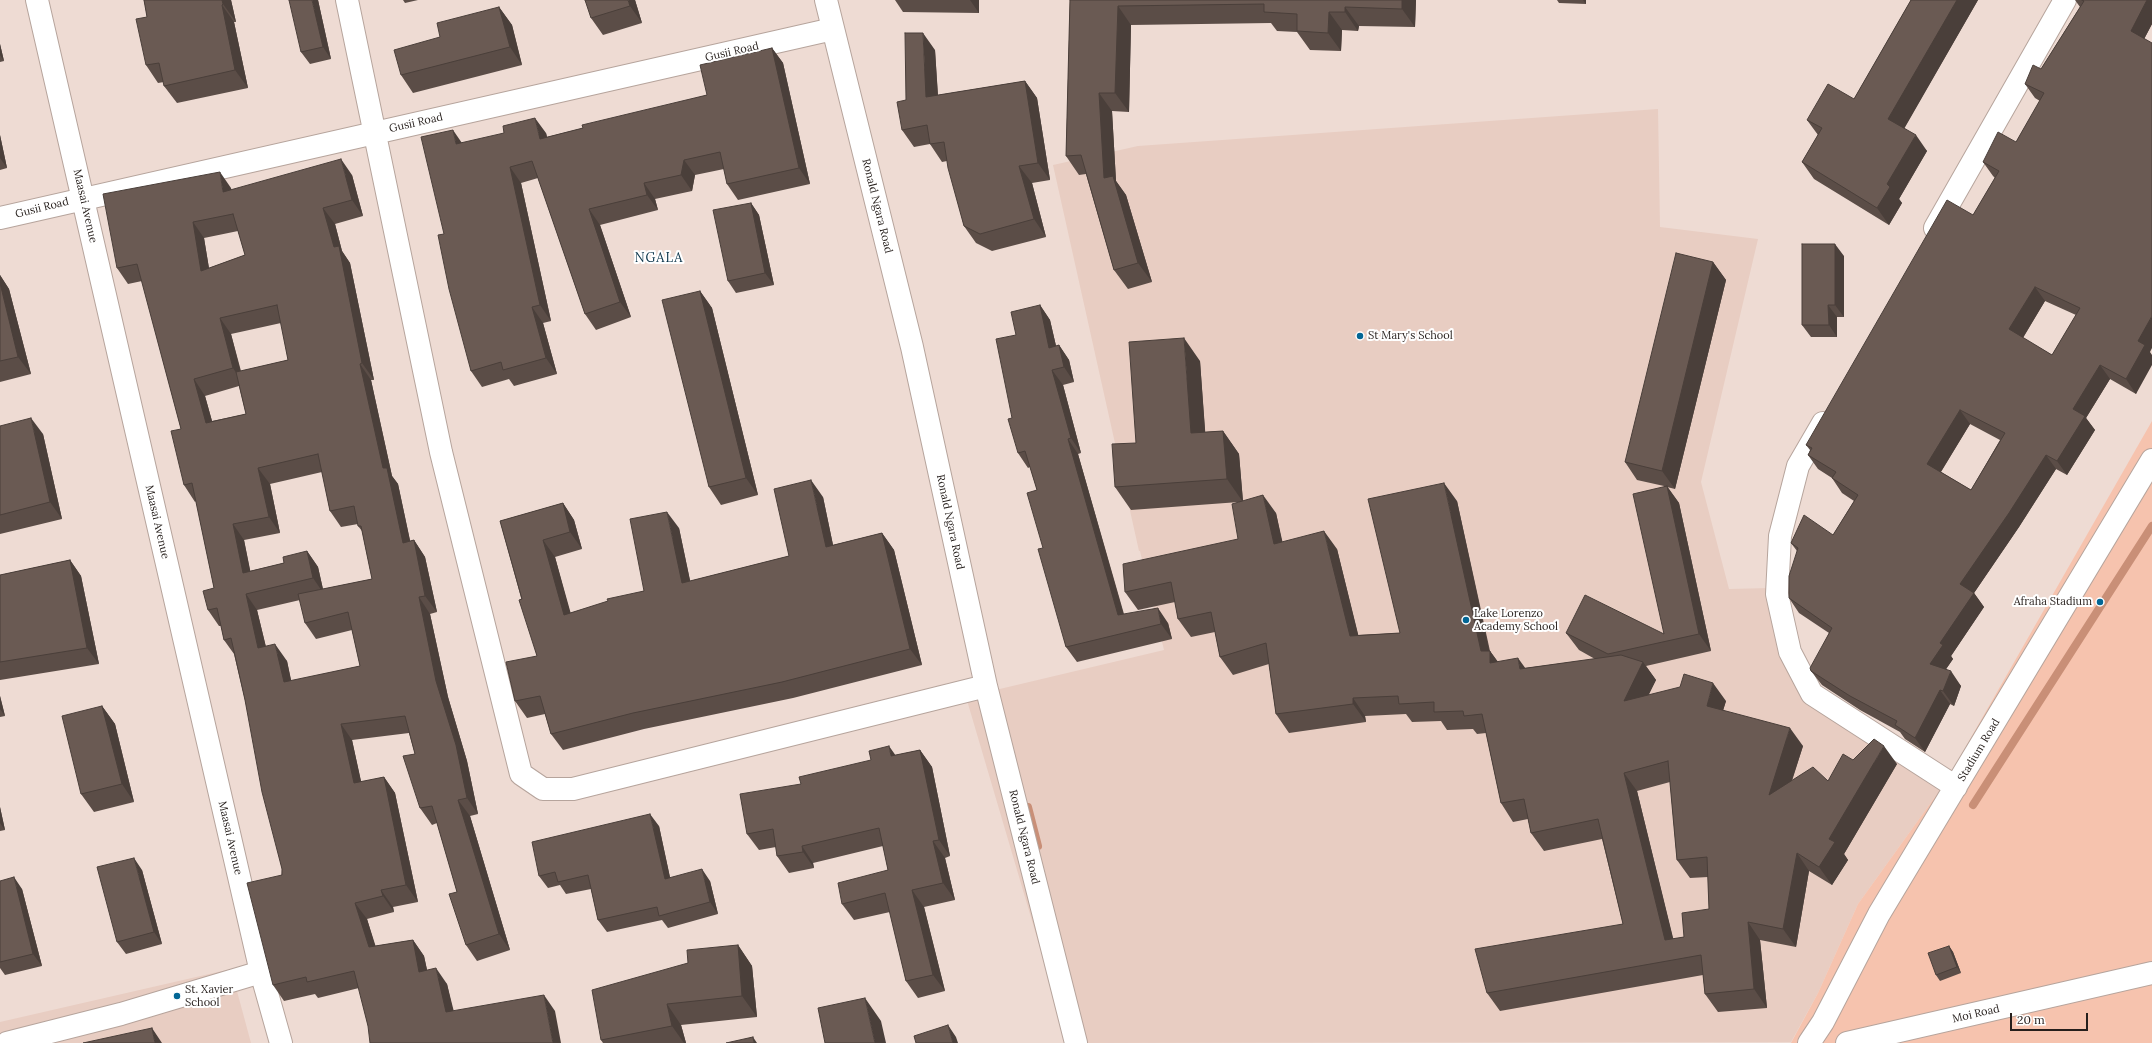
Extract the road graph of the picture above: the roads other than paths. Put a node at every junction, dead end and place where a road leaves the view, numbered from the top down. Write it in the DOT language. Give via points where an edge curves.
graph roads {
  1 [pos="37,0"];
  2 [pos="347,0"];
  3 [pos="826,0"];
  4 [pos="2065,0"];
  5 [pos="833,29"];
  6 [pos="374,133"];
  7 [pos="83,198"];
  8 [pos="0,218"];
  9 [pos="1924,247"];
  10 [pos="1834,404"];
  11 [pos="2152,460"];
  12 [pos="986,686"];
  13 [pos="1956,788"];
  14 [pos="261,972"];
  15 [pos="2152,973"];
  16 [pos="7,1043"];
  17 [pos="280,1043"];
  18 [pos="1076,1043"];
  19 [pos="1809,1043"];
  20 [pos="1847,1043"];
  1 -- 7 [label="street, Maasai Avenue"];
  2 -- 6 [label="street"];
  3 -- 5 [label="street, Ronald Ngara Road"];
  4 -- 9 [label="street"];
  5 -- 6 [label="street, Gusii Road"];
  5 -- 12 [label="street, Ronald Ngara Road" via="912,348"];
  6 -- 7 [label="street, Gusii Road"];
  6 -- 12 [label="street" via="442,452 521,774 543,789 572,789"];
  7 -- 8 [label="street, Gusii Road"];
  7 -- 14 [label="street, Maasai Avenue"];
  10 -- 13 [label="street" via="1798,466 1780,536 1777,594 1790,652 1812,694"];
  11 -- 13 [label="street, Stadium Road"];
  12 -- 18 [label="street, Ronald Ngara Road"];
  13 -- 19 [label="street, Stadium Road" via="1879,914 1823,1022"];
  14 -- 16 [label="street" via="121,1014"];
  14 -- 17 [label="street, Maasai Avenue"];
  15 -- 20 [label="street, Moi Road"];
}
